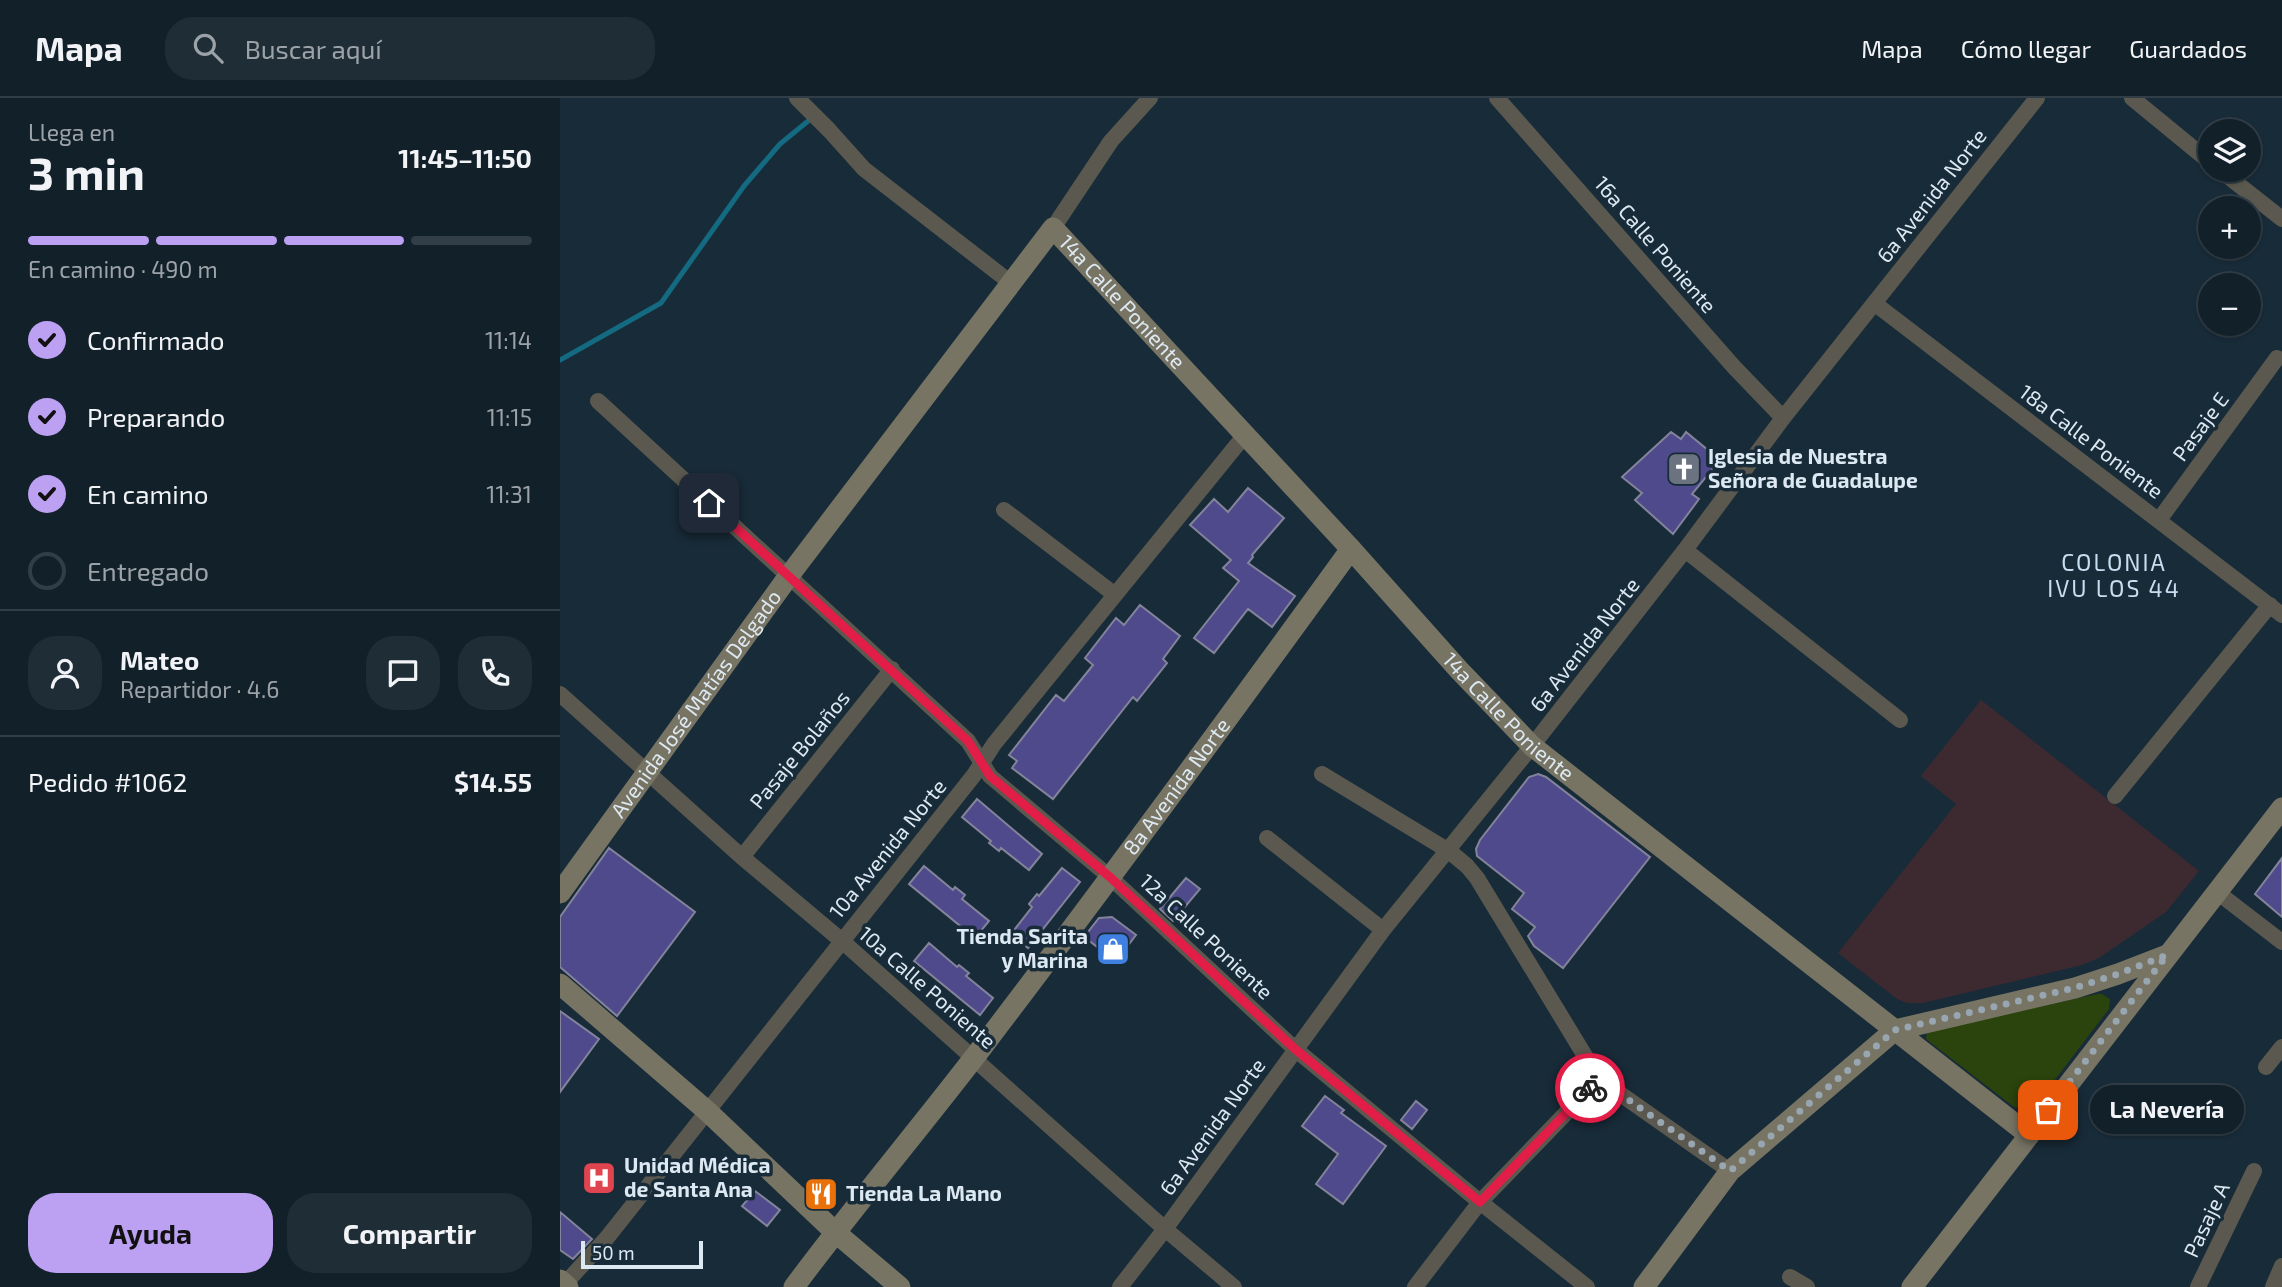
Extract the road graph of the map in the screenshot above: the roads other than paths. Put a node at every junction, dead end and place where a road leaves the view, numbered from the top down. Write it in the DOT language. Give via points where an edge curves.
graph roads {
  1 [pos="797,98"];
  2 [pos="1150,98"];
  3 [pos="1497,98"];
  4 [pos="2037,98"];
  5 [pos="2132,98"];
  6 [pos="2198,152"];
  7 [pos="2235,182"];
  8 [pos="2282,219"];
  9 [pos="1053,228"];
  10 [pos="1011,282"];
  11 [pos="1874,303"];
  12 [pos="2277,358"];
  13 [pos="598,401"];
  14 [pos="1783,418"];
  15 [pos="1245,435"];
  16 [pos="1004,510"];
  17 [pos="2159,520"];
  18 [pos="1351,549"];
  19 [pos="1685,550"];
  20 [pos="788,577"];
  21 [pos="1114,594"];
  22 [pos="2276,610"];
  23 [pos="892,669"];
  24 [pos="560,694"];
  25 [pos="1900,720"];
  26 [pos="1532,746"];
  27 [pos="982,764"];
  28 [pos="647,771"];
  29 [pos="1322,774"];
  30 [pos="2115,796"];
  31 [pos="2282,808"];
  32 [pos="1267,838"];
  33 [pos="1449,851"];
  34 [pos="742,857"];
  35 [pos="1111,878"];
  36 [pos="2217,892"];
  37 [pos="560,893"];
  38 [pos="1383,930"];
  39 [pos="842,941"];
  40 [pos="2282,942"];
  41 [pos="2167,955"];
  42 [pos="560,984"];
  43 [pos="1895,1030"];
  44 [pos="2282,1047"];
  45 [pos="1295,1049"];
  46 [pos="974,1058"];
  47 [pos="2266,1067"];
  48 [pos="1599,1079"];
  49 [pos="707,1111"];
  50 [pos="2029,1135"];
  51 [pos="1730,1171"];
  52 [pos="2254,1171"];
  53 [pos="1480,1202"];
  54 [pos="1165,1229"];
  55 [pos="835,1231"];
  56 [pos="2282,1266"];
  57 [pos="1790,1277"];
  58 [pos="564,1284"];
  59 [pos="794,1287"];
  60 [pos="900,1287"];
  61 [pos="1120,1287"];
  62 [pos="1234,1287"];
  63 [pos="1415,1287"];
  64 [pos="1587,1287"];
  65 [pos="1644,1287"];
  66 [pos="1807,1287"];
  67 [pos="1912,1287"];
  68 [pos="2198,1287"];
  69 [pos="2273,1287"];
  1 -- 10 [label="street" via="864,169"];
  2 -- 9 [label="street" via="1111,141"];
  3 -- 14 [label="street, 16a Calle Poniente"];
  4 -- 11 [label="street, 6a Avenida Norte"];
  5 -- 6 [label="street"];
  7 -- 8 [label="street"];
  9 -- 10 [label="street, Avenida José Matías Delgado"];
  9 -- 15 [label="street, 14a Calle Poniente"];
  10 -- 20 [label="street, Avenida José Matías Delgado"];
  11 -- 14 [label="street, 6a Avenida Norte"];
  11 -- 17 [label="street, 18a Calle Poniente"];
  12 -- 17 [label="street, Pasaje E"];
  13 -- 20 [label="street, 12a Calle Poniente"];
  14 -- 19 [label="street, 6a Avenida Norte"];
  15 -- 18 [label="street, 14a Calle Poniente"];
  15 -- 21 [label="street, 10a Avenida Norte"];
  16 -- 21 [label="street"];
  17 -- 22 [label="street, 18a Calle Poniente"];
  18 -- 26 [label="street, 14a Calle Poniente"];
  18 -- 35 [label="street, 8a Avenida Norte"];
  19 -- 25 [label="street"];
  19 -- 26 [label="street, 6a Avenida Norte"];
  20 -- 23 [label="street, 12a Calle Poniente"];
  20 -- 28 [label="street, Avenida José Matías Delgado"];
  21 -- 27 [label="street, 10a Avenida Norte"];
  22 -- 30 [label="street"];
  23 -- 27 [label="street, 12a Calle Poniente" via="968,741"];
  23 -- 34 [label="street, Pasaje Bolaños"];
  24 -- 28 [label="street, 10a Calle Poniente"];
  26 -- 33 [label="street, 6a Avenida Norte"];
  26 -- 43 [label="street, 14a Calle Poniente"];
  27 -- 35 [label="street, 12a Calle Poniente" via="990,776"];
  27 -- 39 [label="street, 10a Avenida Norte"];
  28 -- 34 [label="street, 10a Calle Poniente"];
  28 -- 37 [label="street, Avenida José Matías Delgado"];
  29 -- 33 [label="street"];
  31 -- 36 [label="street"];
  32 -- 38 [label="street"];
  33 -- 38 [label="street, 6a Avenida Norte"];
  33 -- 48 [label="street" via="1478,878"];
  34 -- 39 [label="street, 10a Calle Poniente"];
  35 -- 45 [label="street, 12a Calle Poniente"];
  35 -- 46 [label="street, 8a Avenida Norte"];
  36 -- 40 [label="street"];
  36 -- 41 [label="street"];
  38 -- 45 [label="street, 6a Avenida Norte"];
  39 -- 46 [label="street, 10a Calle Poniente"];
  39 -- 49 [label="street, 10a Avenida Norte"];
  41 -- 43 [label="street" via="2074,988"];
  41 -- 50 [label="street"];
  42 -- 49 [label="street"];
  43 -- 50 [label="street, 14a Calle Poniente"];
  43 -- 51 [label="street"];
  44 -- 47 [label="street"];
  45 -- 53 [label="street, 12a Calle Poniente"];
  45 -- 54 [label="street, 6a Avenida Norte"];
  46 -- 54 [label="street, 10a Calle Poniente"];
  46 -- 55 [label="street, 8a Avenida Norte"];
  48 -- 51 [label="street"];
  48 -- 53 [label="street"];
  49 -- 55 [label="street"];
  49 -- 58 [label="street, 10a Avenida Norte" via="606,1239"];
  50 -- 67 [label="street"];
  51 -- 65 [label="street"];
  52 -- 68 [label="street, Pasaje A"];
  53 -- 63 [label="street"];
  53 -- 64 [label="street, 12a Calle Poniente"];
  54 -- 61 [label="street, 6a Avenida Norte"];
  54 -- 62 [label="street, 10a Calle Poniente"];
  55 -- 59 [label="street, 8a Avenida Norte"];
  55 -- 60 [label="street"];
  56 -- 69 [label="street"];
  57 -- 66 [label="street"];
}
